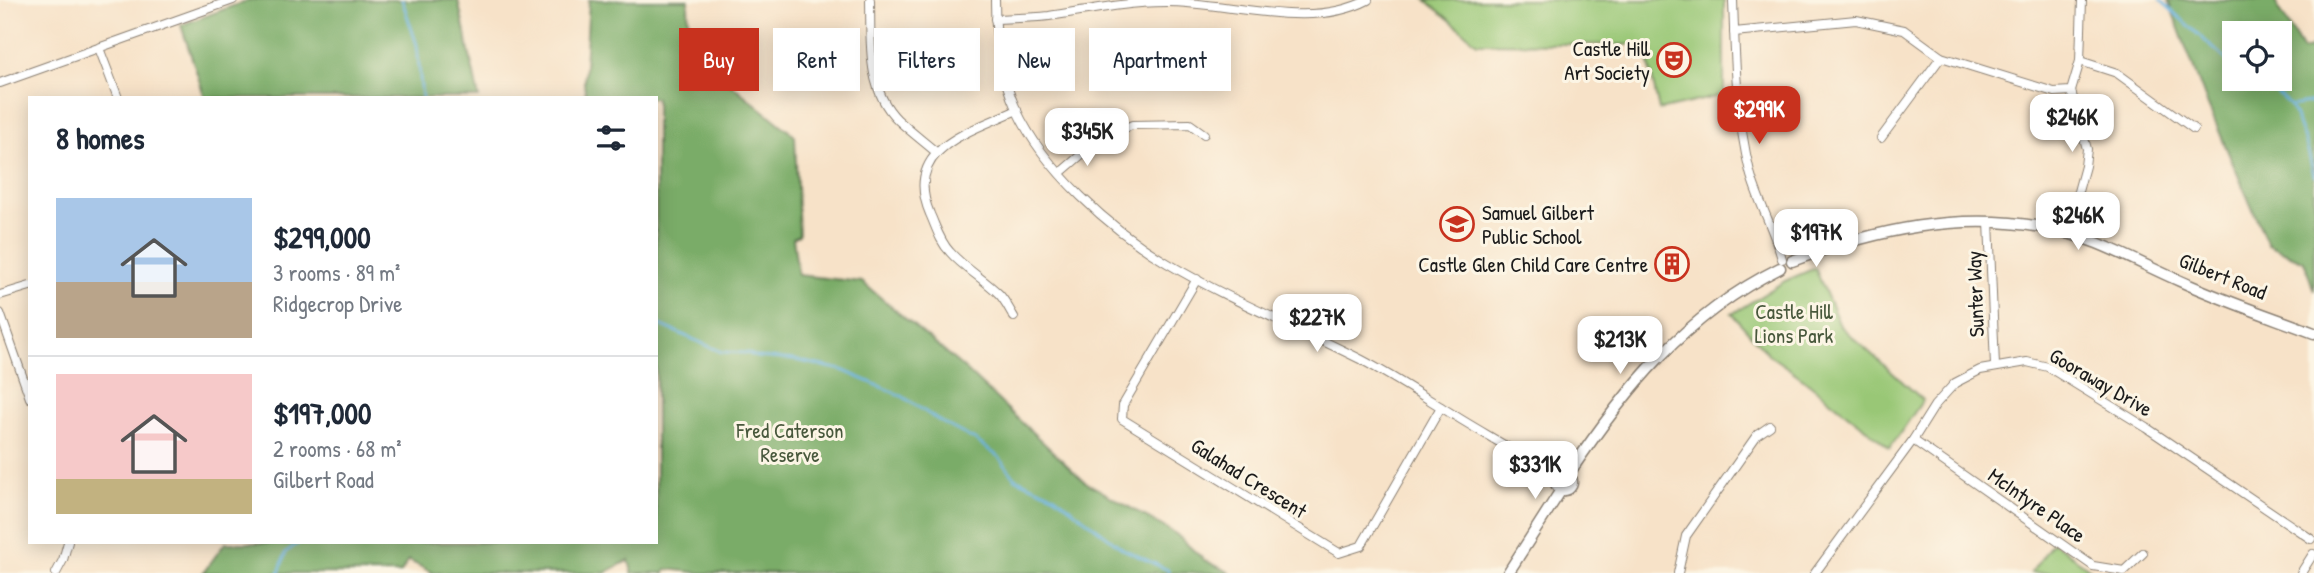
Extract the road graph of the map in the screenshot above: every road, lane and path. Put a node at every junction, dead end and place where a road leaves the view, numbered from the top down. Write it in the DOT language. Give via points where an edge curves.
graph roads {
  1 [pos="233,0"];
  2 [pos="870,0"];
  3 [pos="995,0"];
  4 [pos="1368,0"];
  5 [pos="1733,0"];
  6 [pos="2082,0"];
  7 [pos="995,19"];
  8 [pos="1734,32"];
  9 [pos="99,48"];
  10 [pos="1941,57"];
  11 [pos="2080,61"];
  12 [pos="0,83"];
  13 [pos="2071,91"];
  14 [pos="117,96"];
  15 [pos="1017,110"];
  16 [pos="2194,129"];
  17 [pos="1203,134"];
  18 [pos="1881,138"];
  19 [pos="936,152"];
  20 [pos="1060,173"];
  21 [pos="2071,217"];
  22 [pos="1989,221"];
  23 [pos="1785,263"];
  24 [pos="1197,279"];
  25 [pos="28,287"];
  26 [pos="0,295"];
  27 [pos="0,313"];
  28 [pos="1014,317"];
  29 [pos="2314,333"];
  30 [pos="1995,366"];
  31 [pos="28,392"];
  32 [pos="1441,407"];
  33 [pos="1770,426"];
  34 [pos="1913,440"];
  35 [pos="1559,484"];
  36 [pos="2313,538"];
  37 [pos="68,544"];
  38 [pos="2143,553"];
  39 [pos="2314,554"];
  40 [pos="56,573"];
  41 [pos="1508,573"];
  42 [pos="1678,573"];
  43 [pos="1815,573"];
  44 [pos="2301,573"];
  1 -- 9 [label="street"];
  2 -- 19 [label="street" via="872,62 880,95 897,119"];
  3 -- 7 [label="street"];
  4 -- 7 [label="street" via="1351,9 1319,14 1168,2"];
  5 -- 8 [label="street"];
  6 -- 11 [label="street"];
  7 -- 15 [label="street" via="1001,63"];
  8 -- 10 [label="street" via="1856,20 1904,30"];
  8 -- 23 [label="street" via="1738,104 1751,173"];
  9 -- 12 [label="street"];
  9 -- 14 [label="street"];
  10 -- 13 [label="street" via="2054,92"];
  10 -- 18 [label="street"];
  11 -- 13 [label="street"];
  11 -- 16 [label="street" via="2117,73"];
  13 -- 21 [label="street" via="2087,149"];
  15 -- 19 [label="street"];
  15 -- 20 [label="street"];
  17 -- 20 [label="street" via="1190,124 1132,125 1096,142"];
  19 -- 28 [label="street" via="923,187 943,243 1001,295"];
  20 -- 24 [label="street" via="1121,231"];
  22 -- 23 [label="main road, Gilbert Road" via="1889,231"];
  22 -- 29 [label="main road, Gilbert Road" via="2048,228 2091,240 2204,291"];
  22 -- 30 [label="street, Sunter Way"];
  23 -- 35 [label="main road, Gilbert Road" via="1702,318 1663,352 1568,475 1562,474"];
  24 -- 32 [label="street" via="1372,365"];
  24 -- 32 [label="street, Galahad Crescent" via="1123,405 1122,419 1339,554 1361,546"];
  25 -- 26 [label="street"];
  27 -- 31 [label="street"];
  30 -- 34 [label="street, Gooraway Drive" via="1955,383 1934,405"];
  30 -- 36 [label="street, Gooraway Drive" via="2027,362 2048,367"];
  32 -- 35 [label="street"];
  33 -- 42 [label="street" via="1757,435 1686,536"];
  34 -- 38 [label="street, McIntyre Place" via="2093,566 2124,571"];
  34 -- 43 [label="street, Gooraway Drive"];
  35 -- 41 [label="main road"];
  36 -- 39 [label="street" via="2309,545"];
  37 -- 40 [label="street"];
  39 -- 44 [label="street"];
}
